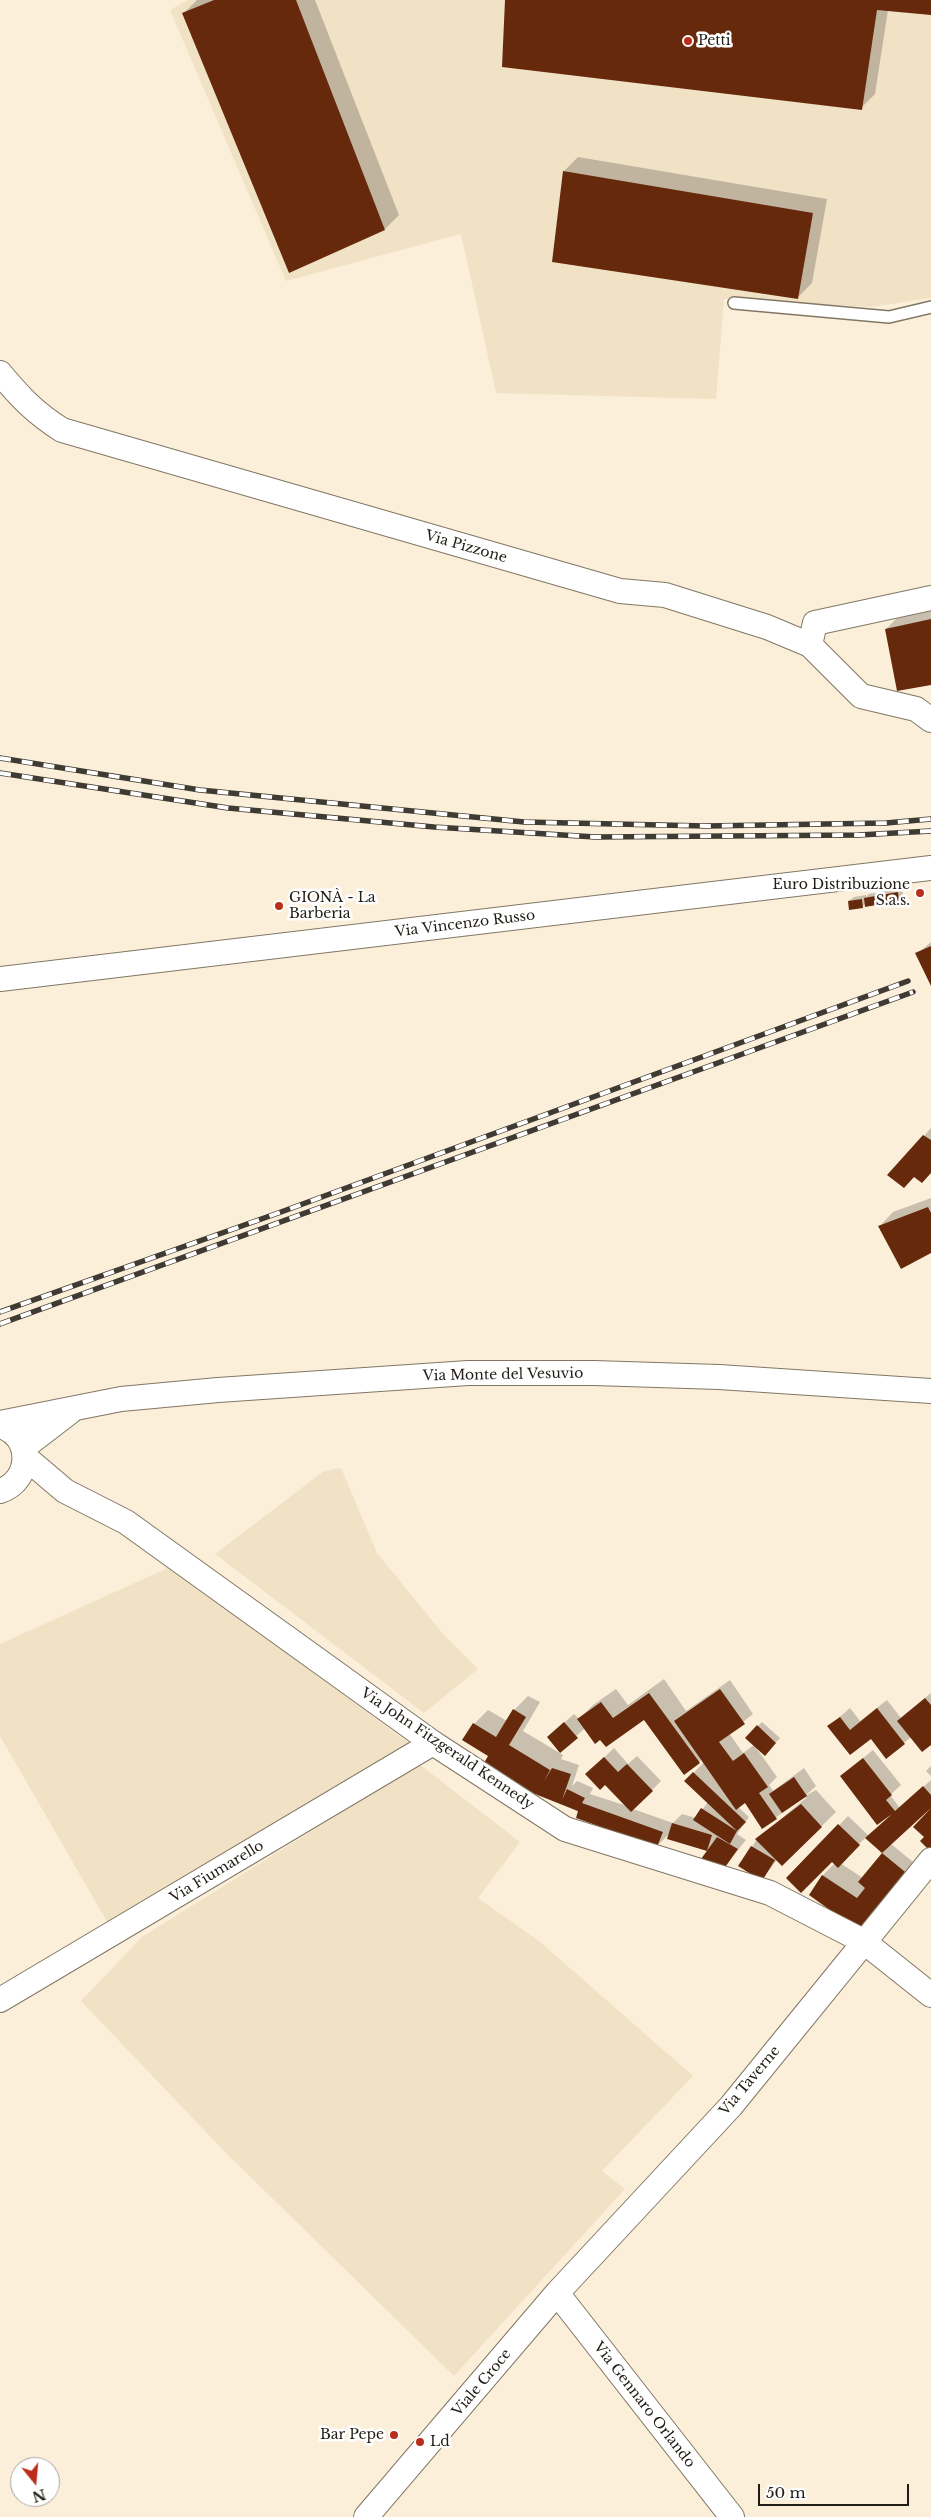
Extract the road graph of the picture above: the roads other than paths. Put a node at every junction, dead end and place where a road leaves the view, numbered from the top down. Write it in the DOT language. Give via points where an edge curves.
graph roads {
  1 [pos="734,304"];
  2 [pos="931,306"];
  3 [pos="0,373"];
  4 [pos="931,598"];
  5 [pos="810,644"];
  6 [pos="931,720"];
  7 [pos="931,868"];
  8 [pos="0,979"];
  9 [pos="931,1391"];
  10 [pos="76,1408"];
  11 [pos="0,1424"];
  12 [pos="24,1452"];
  13 [pos="1,1491"];
  14 [pos="65,1491"];
  15 [pos="434,1743"];
  16 [pos="931,1860"];
  17 [pos="863,1941"];
  18 [pos="931,1995"];
  19 [pos="0,2000"];
  20 [pos="557,2293"];
  21 [pos="366,2517"];
  22 [pos="732,2517"];
  1 -- 2 [label="lane" via="889,317"];
  3 -- 5 [label="street, Via Pizzone" via="38,415 62,430 620,591 665,595"];
  4 -- 5 [label="street" via="815,623"];
  5 -- 6 [label="street, Via Pizzone" via="861,696 916,709"];
  7 -- 8 [label="street, Via Vincenzo Russo"];
  9 -- 10 [label="street, Via Monte del Vesuvio" via="719,1377 594,1373 468,1374 218,1390 121,1399"];
  10 -- 11 [label="street, Via Monte del Vesuvio"];
  10 -- 12 [label="street, Via Monte del Vesuvio"];
  11 -- 12 [label="street, Via Monte del Vesuvio" via="12,1431"];
  12 -- 13 [label="street" via="20,1476 13,1485"];
  12 -- 14 [label="street, Via John Fitzgerald Kennedy"];
  13 -- 14 [label="street, Via John Fitzgerald Kennedy"];
  14 -- 15 [label="street, Via John Fitzgerald Kennedy" via="126,1522"];
  15 -- 17 [label="street, Via John Fitzgerald Kennedy" via="565,1829 770,1893"];
  15 -- 19 [label="street, Via Fiumarello"];
  16 -- 17 [label="street, Via Taverne"];
  17 -- 18 [label="street, Via John Fitzgerald Kennedy"];
  17 -- 20 [label="street, Via Taverne" via="731,2106"];
  20 -- 21 [label="street, Viale Croce"];
  20 -- 22 [label="street, Via Gennaro Orlando"];
}
